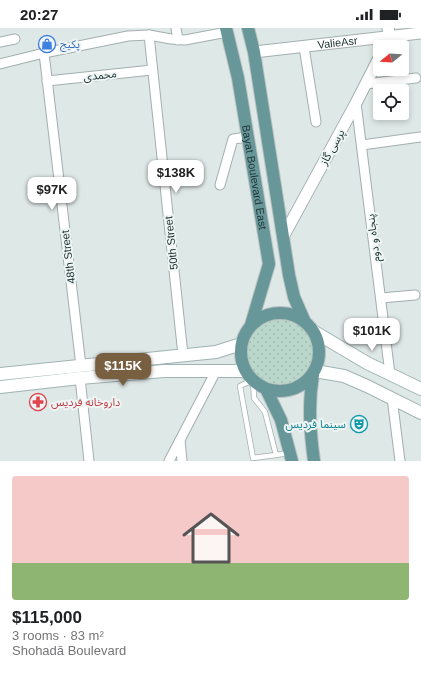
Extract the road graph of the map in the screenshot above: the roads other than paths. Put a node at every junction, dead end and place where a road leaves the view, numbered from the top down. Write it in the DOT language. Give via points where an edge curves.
graph roads {
  1 [pos="176,28"];
  2 [pos="248,28"];
  3 [pos="227,30"];
  4 [pos="421,33"];
  5 [pos="149,35"];
  6 [pos="387,37"];
  7 [pos="15,39"];
  8 [pos="178,40"];
  9 [pos="0,42"];
  10 [pos="304,47"];
  11 [pos="254,52"];
  12 [pos="44,53"];
  13 [pos="0,64"];
  14 [pos="152,70"];
  15 [pos="373,70"];
  16 [pos="416,78"];
  17 [pos="47,81"];
  18 [pos="366,84"];
  19 [pos="356,103"];
  20 [pos="316,122"];
  21 [pos="248,137"];
  22 [pos="420,137"];
  23 [pos="362,145"];
  24 [pos="220,185"];
  25 [pos="283,237"];
  26 [pos="415,295"];
  27 [pos="380,298"];
  28 [pos="304,320"];
  29 [pos="251,326"];
  30 [pos="314,331"];
  31 [pos="241,344"];
  32 [pos="183,355"];
  33 [pos="216,371"];
  34 [pos="80,372"];
  35 [pos="314,373"];
  36 [pos="0,374"];
  37 [pos="390,374"];
  38 [pos="249,375"];
  39 [pos="0,387"];
  40 [pos="266,389"];
  41 [pos="421,389"];
  42 [pos="392,398"];
  43 [pos="421,413"];
  44 [pos="180,440"];
  45 [pos="276,455"];
  46 [pos="291,457"];
  47 [pos="89,461"];
  48 [pos="169,461"];
  49 [pos="182,461"];
  50 [pos="314,461"];
  51 [pos="400,461"];
  1 -- 8 [label="street"];
  2 -- 11 [label="main road, Bayat Boulevard East"];
  3 -- 8 [label="street"];
  3 -- 21 [label="main road, Bayat Boulevard East"];
  4 -- 6 [label="street, ValieAsr"];
  5 -- 8 [label="street"];
  5 -- 12 [label="street" via="128,36"];
  5 -- 14 [label="street, 50th Street"];
  6 -- 10 [label="street, ValieAsr"];
  7 -- 9 [label="street"];
  10 -- 11 [label="street, ValieAsr"];
  10 -- 20 [label="street"];
  11 -- 25 [label="main road, Bayat Boulevard East"];
  12 -- 13 [label="street"];
  12 -- 17 [label="street, 48th Street"];
  14 -- 17 [label="street, محمدی"];
  14 -- 32 [label="street, 50th Street"];
  15 -- 18 [label="street, پرسی گاز"];
  16 -- 18 [label="street"];
  17 -- 34 [label="street, 48th Street"];
  18 -- 19 [label="street, پرسی گاز"];
  19 -- 23 [label="street, پنجاه و دوم"];
  19 -- 25 [label="street, پرسی گاز"];
  21 -- 24 [label="street" via="233,139"];
  21 -- 29 [label="main road, Bayat Boulevard East" via="269,264"];
  22 -- 23 [label="street"];
  23 -- 27 [label="street, پنجاه و دوم"];
  25 -- 28 [label="main road, Bayat Boulevard East" via="294,297"];
  26 -- 27 [label="street"];
  27 -- 37 [label="street, پنجاه و دوم"];
  28 -- 29 [label="main road" via="288,313 270,313"];
  28 -- 30 [label="main road"];
  29 -- 31 [label="main road"];
  30 -- 35 [label="main road" via="320,348"];
  30 -- 37 [label="main road"];
  31 -- 32 [label="main road" via="216,352"];
  31 -- 38 [label="main road" via="241,358"];
  32 -- 34 [label="main road"];
  33 -- 34 [label="main road"];
  33 -- 38 [label="main road"];
  33 -- 44 [label="street"];
  34 -- 36 [label="main road"];
  34 -- 39 [label="main road"];
  34 -- 47 [label="street, 48th Street"];
  35 -- 40 [label="main road" via="297,388 287,391"];
  35 -- 42 [label="main road" via="344,376"];
  35 -- 50 [label="main road" via="309,410"];
  37 -- 41 [label="main road"];
  38 -- 40 [label="main road"];
  38 -- 45 [label="lane" via="254,398 264,412"];
  38 -- 45 [label="lane" via="240,386 253,458"];
  40 -- 46 [label="main road" via="281,420"];
  42 -- 43 [label="main road"];
  42 -- 51 [label="street"];
  44 -- 48 [label="street"];
  44 -- 49 [label="street"];
  45 -- 46 [label="lane"];
}
